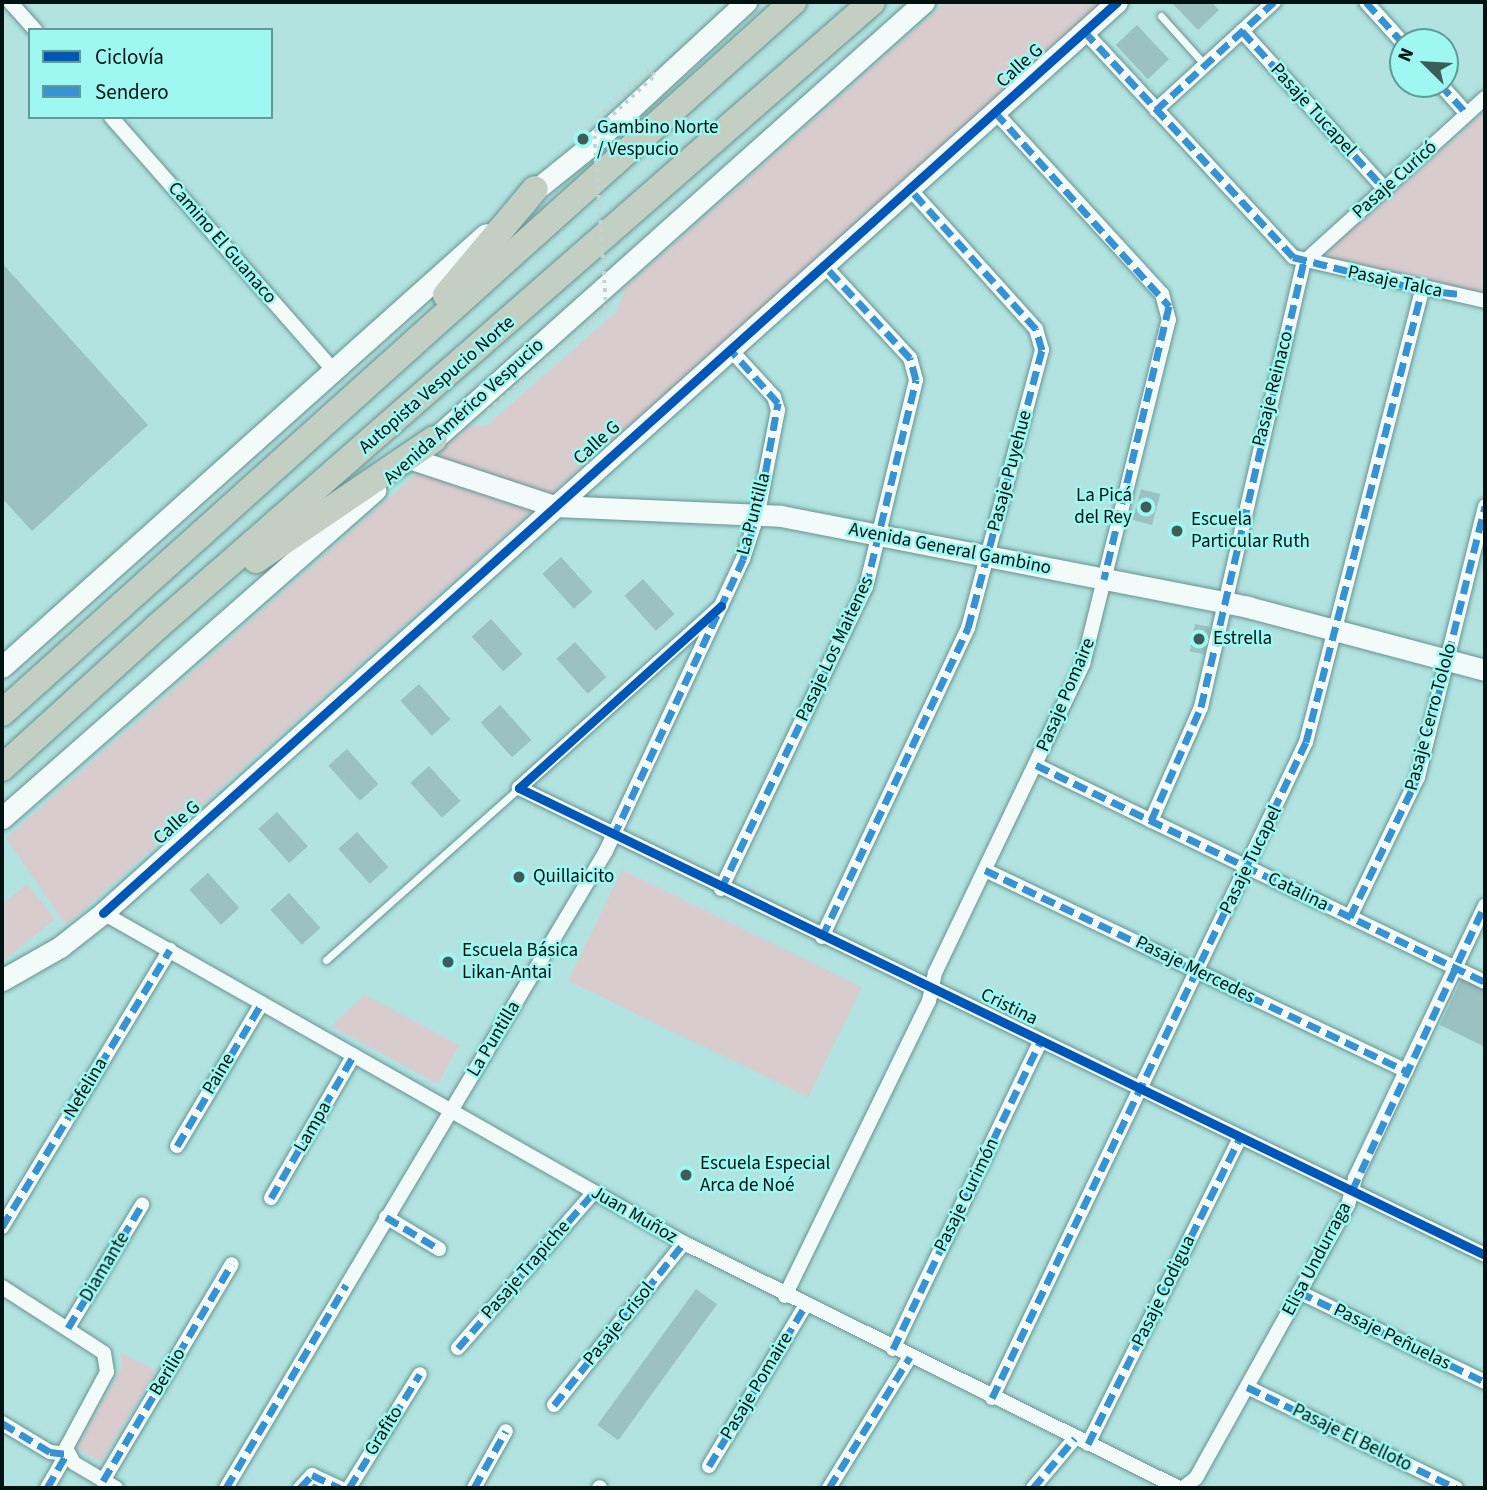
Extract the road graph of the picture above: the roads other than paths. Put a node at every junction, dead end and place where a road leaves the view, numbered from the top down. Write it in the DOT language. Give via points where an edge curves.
graph roads {
  1 [pos="10,2"];
  2 [pos="746,2"];
  3 [pos="793,2"];
  4 [pos="872,2"];
  5 [pos="924,2"];
  6 [pos="1117,2"];
  7 [pos="1274,2"];
  8 [pos="1366,2"];
  9 [pos="1161,16"];
  10 [pos="33,28"];
  11 [pos="1389,28"];
  12 [pos="1084,31"];
  13 [pos="1242,31"];
  14 [pos="1205,65"];
  15 [pos="1453,98"];
  16 [pos="1485,98"];
  17 [pos="1156,110"];
  18 [pos="995,112"];
  19 [pos="1467,114"];
  20 [pos="113,119"];
  21 [pos="910,188"];
  22 [pos="535,189"];
  23 [pos="1385,189"];
  24 [pos="1304,262"];
  25 [pos="823,264"];
  26 [pos="1422,290"];
  27 [pos="1485,301"];
  28 [pos="729,348"];
  29 [pos="386,366"];
  30 [pos="332,369"];
  31 [pos="434,439"];
  32 [pos="412,459"];
  33 [pos="554,506"];
  34 [pos="1485,506"];
  35 [pos="758,513"];
  36 [pos="878,535"];
  37 [pos="985,556"];
  38 [pos="1104,579"];
  39 [pos="1225,602"];
  40 [pos="721,606"];
  41 [pos="158,625"];
  42 [pos="1336,628"];
  43 [pos="1447,660"];
  44 [pos="2,667"];
  45 [pos="1485,670"];
  46 [pos="2,713"];
  47 [pos="1036,765"];
  48 [pos="2,768"];
  49 [pos="519,788"];
  50 [pos="2,818"];
  51 [pos="1151,821"];
  52 [pos="613,837"];
  53 [pos="1247,867"];
  54 [pos="985,870"];
  55 [pos="721,889"];
  56 [pos="1485,905"];
  57 [pos="103,913"];
  58 [pos="1350,917"];
  59 [pos="822,937"];
  60 [pos="170,950"];
  61 [pos="326,960"];
  62 [pos="1455,968"];
  63 [pos="1198,971"];
  64 [pos="2,980"];
  65 [pos="1485,982"];
  66 [pos="932,990"];
  67 [pos="262,1003"];
  68 [pos="1040,1042"];
  69 [pos="354,1055"];
  70 [pos="1406,1071"];
  71 [pos="1141,1090"];
  72 [pos="451,1110"];
  73 [pos="1240,1138"];
  74 [pos="177,1146"];
  75 [pos="1352,1191"];
  76 [pos="594,1192"];
  77 [pos="271,1198"];
  78 [pos="142,1205"];
  79 [pos="386,1217"];
  80 [pos="2,1227"];
  81 [pos="684,1243"];
  82 [pos="439,1249"];
  83 [pos="1485,1255"];
  84 [pos="232,1264"];
  85 [pos="2,1287"];
  86 [pos="1299,1293"];
  87 [pos="785,1296"];
  88 [pos="805,1306"];
  89 [pos="68,1328"];
  90 [pos="458,1348"];
  91 [pos="893,1349"];
  92 [pos="910,1357"];
  93 [pos="420,1374"];
  94 [pos="1485,1382"];
  95 [pos="1247,1387"];
  96 [pos="992,1398"];
  97 [pos="554,1405"];
  98 [pos="2,1423"];
  99 [pos="506,1431"];
  100 [pos="1074,1438"];
  101 [pos="1088,1444"];
  102 [pos="67,1454"];
  103 [pos="709,1466"];
  104 [pos="110,1485"];
  105 [pos="47,1488"];
  106 [pos="226,1488"];
  107 [pos="300,1488"];
  108 [pos="340,1488"];
  109 [pos="349,1488"];
  110 [pos="474,1488"];
  111 [pos="829,1488"];
  112 [pos="1033,1488"];
  113 [pos="1181,1488"];
  114 [pos="1456,1488"];
  1 -- 10 [label="street"];
  2 -- 22 [label="street" via="589,146"];
  3 -- 29 [label="highway"];
  4 -- 41 [label="highway, Autopista Vespucio Norte"];
  5 -- 31 [label="street, Avenida Américo Vespucio"];
  6 -- 12 [label="street, Calle G"];
  7 -- 13 [label="street"];
  8 -- 11 [label="street"];
  9 -- 14 [label="lane"];
  12 -- 17 [label="street"];
  12 -- 18 [label="street, Calle G"];
  13 -- 14 [label="street"];
  13 -- 23 [label="street, Pasaje Tucapel"];
  14 -- 17 [label="street"];
  15 -- 19 [label="street"];
  16 -- 19 [label="street, Pasaje Curicó"];
  17 -- 24 [label="street" via="1288,253"];
  18 -- 21 [label="street, Calle G"];
  18 -- 38 [label="street, Pasaje Pomaire" via="1169,306"];
  19 -- 23 [label="street, Pasaje Curicó"];
  20 -- 30 [label="street, Camino El Guanaco"];
  21 -- 25 [label="street, Calle G"];
  21 -- 37 [label="street, Pasaje Puyehue" via="1042,339"];
  22 -- 29 [label="highway"];
  22 -- 30 [label="street"];
  23 -- 24 [label="street, Pasaje Curicó"];
  24 -- 26 [label="street, Pasaje Talca"];
  24 -- 39 [label="street, Pasaje Reinaco"];
  25 -- 28 [label="street, Calle G"];
  25 -- 36 [label="street, Pasaje Los Maitenes" via="916,370"];
  26 -- 27 [label="street, Pasaje Talca"];
  26 -- 42 [label="street, Pasaje Tucapel"];
  28 -- 33 [label="street, Calle G"];
  28 -- 35 [label="street, La Puntilla" via="778,403"];
  29 -- 46 [label="highway"];
  30 -- 44 [label="street"];
  31 -- 32 [label="street, Avenida Américo Vespucio"];
  31 -- 41 [label="highway"];
  32 -- 33 [label="street, Avenida General Gambino"];
  32 -- 50 [label="street, Avenida Américo Vespucio"];
  33 -- 35 [label="street, Avenida General Gambino"];
  33 -- 57 [label="street, Calle G"];
  34 -- 43 [label="street, Pasaje Cerro Tololo"];
  35 -- 36 [label="street, Avenida General Gambino"];
  35 -- 40 [label="street, La Puntilla"];
  36 -- 37 [label="street, Avenida General Gambino"];
  36 -- 55 [label="street, Pasaje Los Maitenes" via="866,587"];
  37 -- 38 [label="street, Avenida General Gambino"];
  37 -- 59 [label="street, Pasaje Puyehue" via="960,646"];
  38 -- 39 [label="street, Avenida General Gambino"];
  38 -- 47 [label="street, Pasaje Pomaire" via="1083,664"];
  39 -- 42 [label="street, Avenida General Gambino"];
  39 -- 51 [label="street, Pasaje Reinaco" via="1201,707"];
  40 -- 49 [label="street"];
  40 -- 52 [label="street, La Puntilla"];
  41 -- 48 [label="highway, Autopista Vespucio Norte"];
  42 -- 43 [label="street, Avenida General Gambino"];
  42 -- 53 [label="street, Pasaje Tucapel" via="1306,742"];
  43 -- 45 [label="street, Avenida General Gambino"];
  43 -- 58 [label="street, Pasaje Cerro Tololo" via="1414,787"];
  47 -- 51 [label="street, Catalina"];
  47 -- 54 [label="street, Pasaje Pomaire"];
  49 -- 52 [label="street, Cristina"];
  49 -- 61 [label="lane"];
  51 -- 53 [label="street, Catalina"];
  52 -- 55 [label="street, Cristina"];
  52 -- 72 [label="street, La Puntilla"];
  53 -- 58 [label="street, Catalina"];
  53 -- 63 [label="street, Pasaje Tucapel"];
  54 -- 63 [label="street, Pasaje Mercedes"];
  54 -- 66 [label="street, Pasaje Pomaire" via="935,972"];
  55 -- 59 [label="street, Cristina"];
  56 -- 62 [label="street, Elisa Undurraga"];
  57 -- 60 [label="street, Juan Muñoz"];
  57 -- 64 [label="street, Calle G" via="60,947"];
  58 -- 62 [label="street, Catalina"];
  59 -- 66 [label="street, Cristina"];
  60 -- 67 [label="street, Juan Muñoz"];
  60 -- 80 [label="street, Nefelina"];
  62 -- 65 [label="street, Catalina"];
  62 -- 70 [label="street, Elisa Undurraga"];
  63 -- 70 [label="street, Pasaje Mercedes"];
  63 -- 71 [label="street, Pasaje Tucapel"];
  66 -- 68 [label="street, Cristina"];
  66 -- 87 [label="street, Pasaje Pomaire"];
  67 -- 69 [label="street, Juan Muñoz"];
  67 -- 74 [label="street, Paine"];
  68 -- 71 [label="street, Cristina"];
  68 -- 91 [label="street, Pasaje Curimón"];
  69 -- 72 [label="street, Juan Muñoz"];
  69 -- 77 [label="street, Lampa"];
  70 -- 75 [label="street, Elisa Undurraga"];
  71 -- 73 [label="street, Cristina"];
  71 -- 96 [label="street, Pasaje Tucapel"];
  72 -- 76 [label="street, Juan Muñoz"];
  72 -- 79 [label="street, La Puntilla"];
  73 -- 75 [label="street, Cristina"];
  73 -- 101 [label="street, Pasaje Codigua"];
  75 -- 83 [label="street, Cristina"];
  75 -- 86 [label="street, Elisa Undurraga"];
  76 -- 81 [label="street, Juan Muñoz"];
  76 -- 90 [label="street, Pasaje Trapiche"];
  78 -- 89 [label="street, Diamante"];
  79 -- 82 [label="street"];
  79 -- 106 [label="street, La Puntilla"];
  81 -- 87 [label="street, Juan Muñoz"];
  81 -- 97 [label="street, Pasaje Crisol"];
  84 -- 104 [label="street, Berilio"];
  85 -- 89 [label="street"];
  86 -- 94 [label="street, Pasaje Peñuelas"];
  86 -- 95 [label="street, Elisa Undurraga"];
  87 -- 88 [label="street, Juan Muñoz"];
  88 -- 91 [label="street, Juan Muñoz"];
  88 -- 103 [label="street, Pasaje Pomaire"];
  89 -- 102 [label="street" via="101,1348 108,1365 69,1437"];
  91 -- 92 [label="street, Juan Muñoz"];
  92 -- 96 [label="street, Juan Muñoz"];
  92 -- 111 [label="street"];
  93 -- 109 [label="street, Grafito"];
  95 -- 113 [label="street, Elisa Undurraga" via="1196,1478"];
  95 -- 114 [label="street, Pasaje El Belloto"];
  96 -- 100 [label="street, Juan Muñoz"];
  98 -- 102 [label="street" via="50,1452"];
  99 -- 110 [label="street"];
  100 -- 101 [label="street, Juan Muñoz"];
  100 -- 112 [label="street"];
  101 -- 113 [label="street, Juan Muñoz"];
  102 -- 104 [label="street"];
  102 -- 105 [label="street"];
  107 -- 108 [label="street" via="312,1475"];
}
